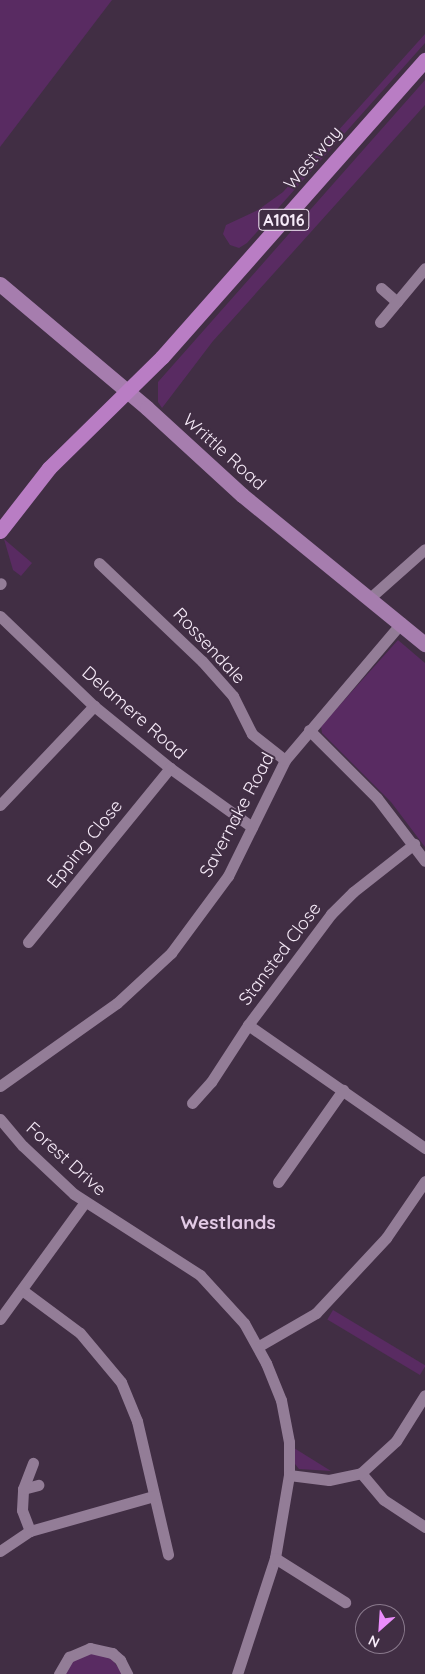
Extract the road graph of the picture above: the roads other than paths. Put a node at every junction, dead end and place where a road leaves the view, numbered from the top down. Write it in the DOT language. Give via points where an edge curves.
graph roads {
  1 [pos="425,60"];
  2 [pos="425,268"];
  3 [pos="0,284"];
  4 [pos="381,288"];
  5 [pos="397,302"];
  6 [pos="380,322"];
  7 [pos="128,392"];
  8 [pos="0,531"];
  9 [pos="425,549"];
  10 [pos="99,563"];
  11 [pos="371,598"];
  12 [pos="0,616"];
  13 [pos="401,624"];
  14 [pos="425,644"];
  15 [pos="94,706"];
  16 [pos="309,730"];
  17 [pos="285,760"];
  18 [pos="170,768"];
  19 [pos="0,805"];
  20 [pos="252,828"];
  21 [pos="414,844"];
  22 [pos="425,861"];
  23 [pos="28,942"];
  24 [pos="248,1025"];
  25 [pos="0,1086"];
  26 [pos="343,1090"];
  27 [pos="192,1103"];
  28 [pos="0,1119"];
  29 [pos="425,1148"];
  30 [pos="425,1181"];
  31 [pos="278,1182"];
  32 [pos="85,1202"];
  33 [pos="22,1290"];
  34 [pos="0,1319"];
  35 [pos="258,1346"];
  36 [pos="425,1395"];
  37 [pos="33,1463"];
  38 [pos="361,1473"];
  39 [pos="289,1475"];
  40 [pos="38,1485"];
  41 [pos="23,1489"];
  42 [pos="154,1496"];
  43 [pos="425,1527"];
  44 [pos="30,1531"];
  45 [pos="0,1552"];
  46 [pos="168,1554"];
  47 [pos="275,1558"];
  48 [pos="346,1602"];
  49 [pos="59,1674"];
  50 [pos="127,1674"];
  51 [pos="237,1674"];
  1 -- 7 [label="main road, Westway / A1016"];
  2 -- 5 [label="street"];
  3 -- 7 [label="street, Writtle Road"];
  4 -- 5 [label="street"];
  5 -- 6 [label="street"];
  7 -- 8 [label="main road, A1016" via="49,468"];
  7 -- 11 [label="street, Writtle Road" via="242,495"];
  9 -- 11 [label="street"];
  10 -- 17 [label="street, Rossendale" via="202,661 233,696 252,734"];
  11 -- 13 [label="street, Writtle Road"];
  12 -- 15 [label="street, Delamere Road"];
  13 -- 14 [label="street, Writtle Road"];
  13 -- 16 [label="street, Savernake Road"];
  15 -- 18 [label="street, Delamere Road"];
  15 -- 19 [label="street"];
  16 -- 17 [label="street, Savernake Road"];
  16 -- 21 [label="street" via="360,779"];
  17 -- 20 [label="street, Savernake Road"];
  18 -- 20 [label="street, Delamere Road"];
  18 -- 23 [label="street, Epping Close"];
  20 -- 25 [label="street, Savernake Road" via="228,876 171,953 117,1003"];
  21 -- 22 [label="street"];
  21 -- 24 [label="street, Stansted Close" via="353,892 331,914"];
  24 -- 26 [label="street"];
  24 -- 27 [label="street, Stansted Close" via="211,1082"];
  26 -- 29 [label="street"];
  26 -- 31 [label="street"];
  28 -- 32 [label="street, Forest Drive" via="39,1162"];
  30 -- 35 [label="street" via="386,1238 316,1313"];
  32 -- 33 [label="street"];
  32 -- 35 [label="street, Forest Drive" via="200,1275 231,1306"];
  33 -- 34 [label="street"];
  33 -- 42 [label="street" via="80,1333 121,1382 137,1421"];
  35 -- 39 [label="street, Forest Drive" via="281,1400 289,1442"];
  36 -- 38 [label="street" via="396,1441"];
  37 -- 41 [label="street"];
  38 -- 39 [label="street" via="329,1480"];
  38 -- 43 [label="street" via="384,1500"];
  39 -- 47 [label="street, Forest Drive"];
  40 -- 41 [label="street"];
  41 -- 44 [label="street" via="22,1510"];
  42 -- 44 [label="street"];
  42 -- 46 [label="street"];
  44 -- 45 [label="street"];
  47 -- 48 [label="street"];
  47 -- 51 [label="street, Forest Drive"];
  49 -- 50 [label="street" via="69,1657 90,1648 112,1653"];
}
